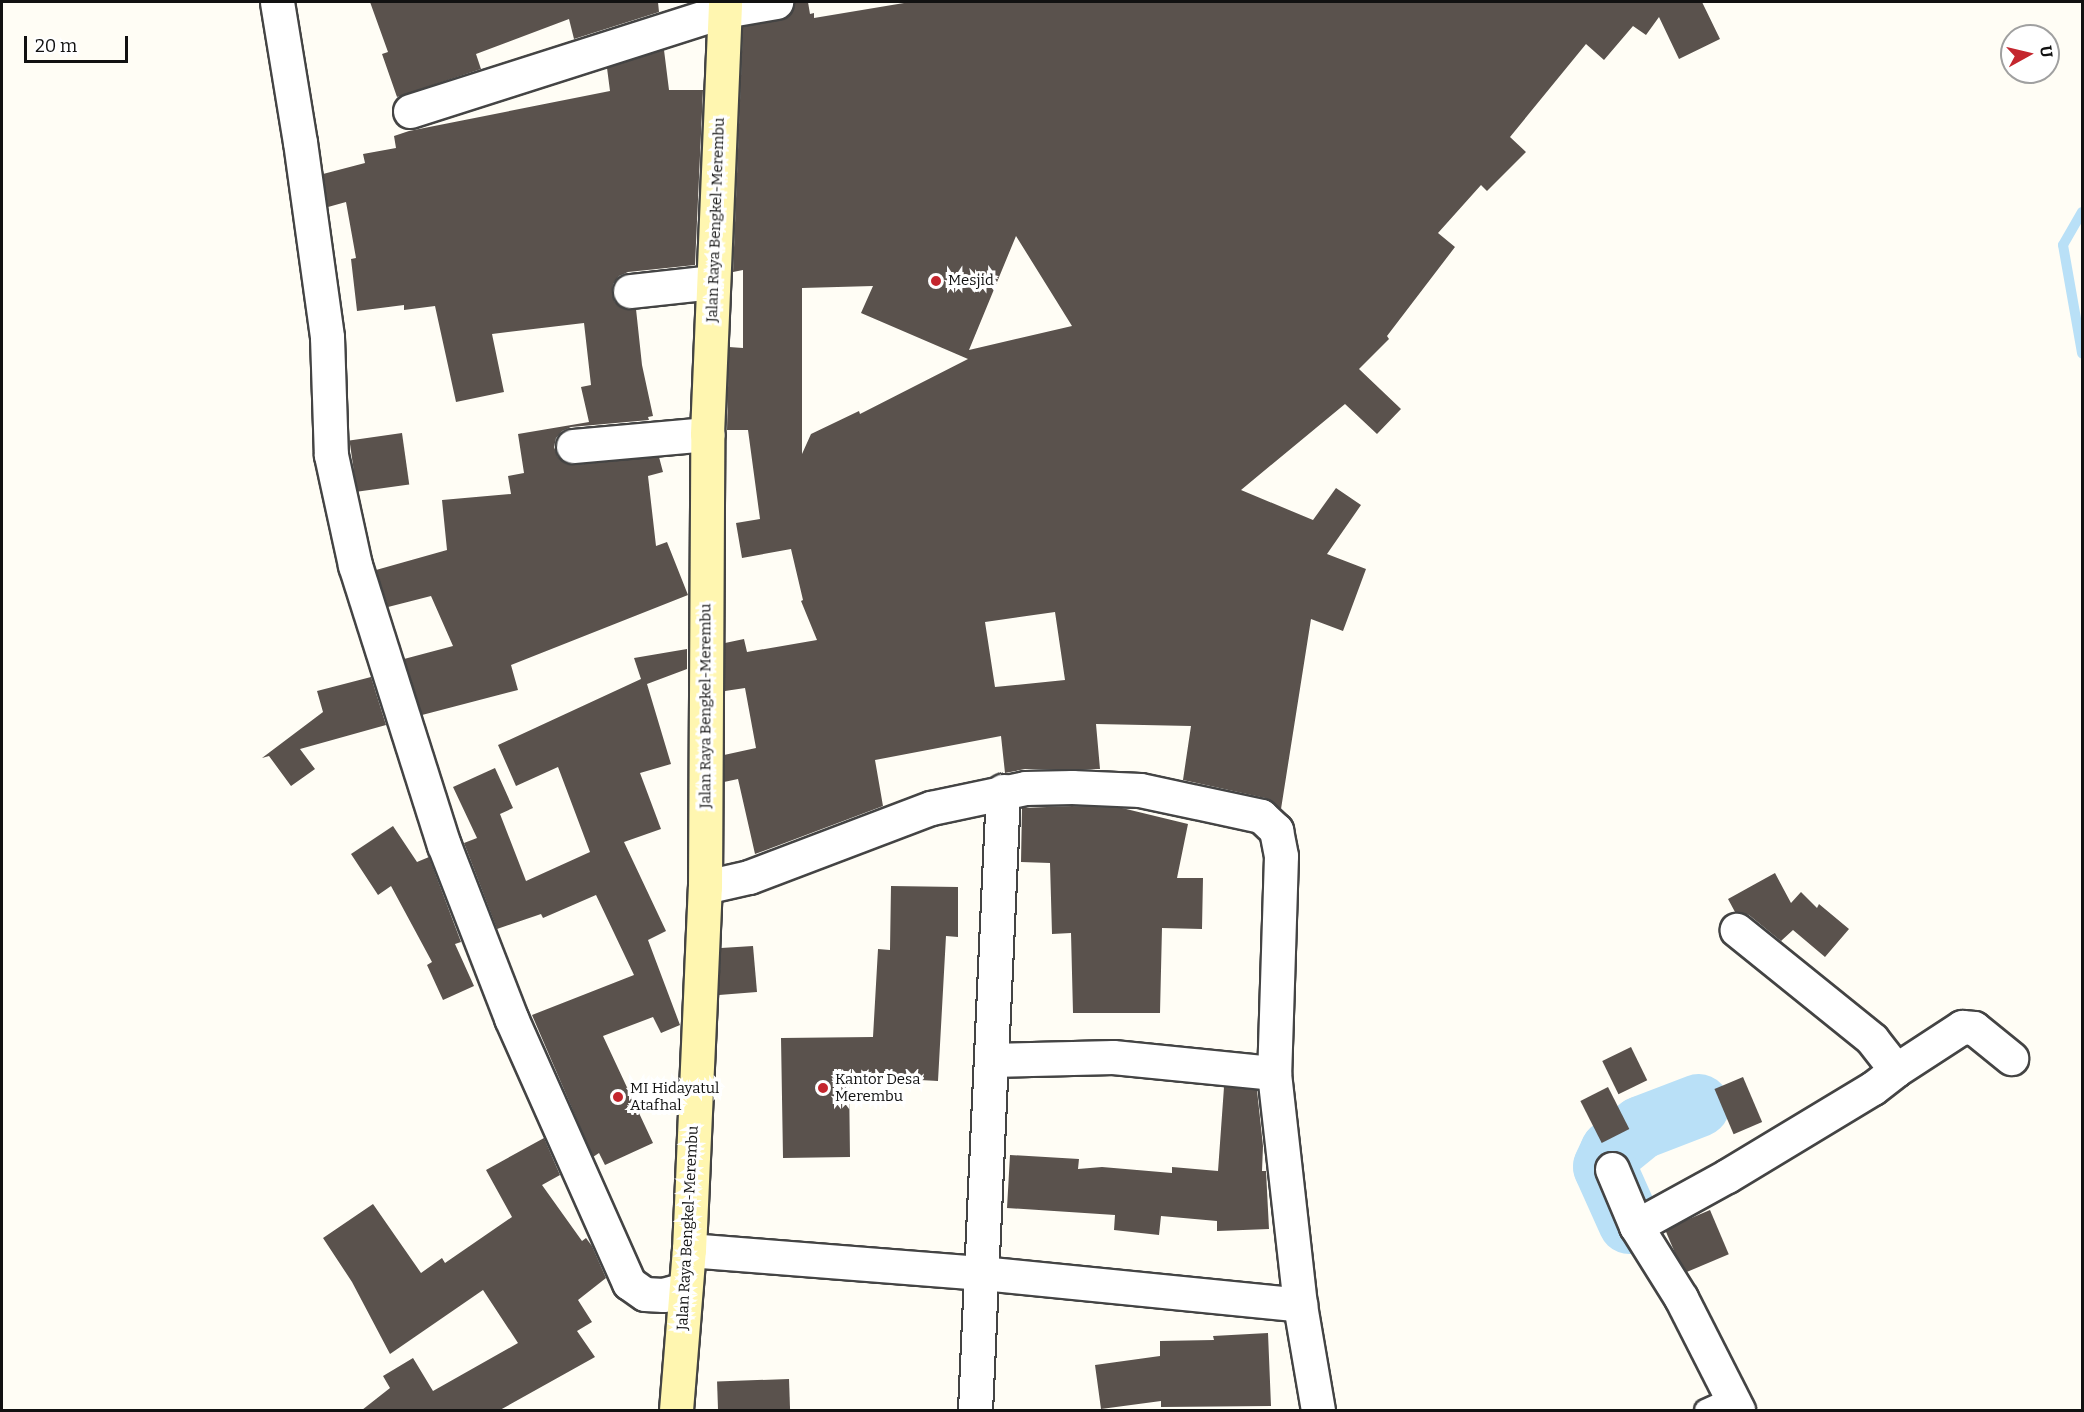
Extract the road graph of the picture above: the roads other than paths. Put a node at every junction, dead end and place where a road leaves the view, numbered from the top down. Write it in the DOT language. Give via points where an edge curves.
graph roads {
  1 [pos="277,2"];
  2 [pos="776,2"];
  3 [pos="724,6"];
  4 [pos="410,111"];
  5 [pos="713,282"];
  6 [pos="630,291"];
  7 [pos="707,434"];
  8 [pos="573,446"];
  9 [pos="1003,791"];
  10 [pos="705,887"];
  11 [pos="1737,930"];
  12 [pos="2011,1058"];
  13 [pos="991,1060"];
  14 [pos="1896,1070"];
  15 [pos="1274,1073"];
  16 [pos="1612,1169"];
  17 [pos="1636,1226"];
  18 [pos="689,1250"];
  19 [pos="982,1273"];
  20 [pos="685,1289"];
  21 [pos="1300,1305"];
  22 [pos="1725,1406"];
  23 [pos="676,1410"];
  24 [pos="975,1410"];
  25 [pos="1318,1410"];
  1 -- 20 [label="street" via="327,337 331,455 355,565 444,845 511,1018 629,1283 645,1294 663,1295"];
  2 -- 3 [label="street"];
  3 -- 4 [label="street"];
  3 -- 5 [label="street, Jalan Raya Bengkel-Merembu"];
  5 -- 6 [label="street"];
  5 -- 7 [label="street, Jalan Raya Bengkel-Merembu"];
  7 -- 8 [label="street"];
  7 -- 10 [label="street, Jalan Raya Bengkel-Merembu"];
  9 -- 10 [label="street" via="931,808 749,878"];
  9 -- 13 [label="street"];
  9 -- 15 [label="street" via="1072,787 1140,790 1261,816 1276,830 1281,856"];
  10 -- 18 [label="street, Jalan Raya Bengkel-Merembu"];
  11 -- 14 [label="street" via="1872,1039"];
  12 -- 14 [label="street" via="1974,1028 1962,1027"];
  13 -- 15 [label="street" via="1113,1057"];
  13 -- 19 [label="street"];
  14 -- 17 [label="street" via="1873,1088"];
  15 -- 21 [label="street"];
  16 -- 17 [label="street"];
  17 -- 22 [label="street" via="1681,1298"];
  18 -- 19 [label="street"];
  18 -- 20 [label="street, Jalan Raya Bengkel-Merembu"];
  19 -- 21 [label="street"];
  19 -- 24 [label="street"];
  20 -- 23 [label="street, Jalan Raya Bengkel-Merembu"];
  21 -- 25 [label="street"];
}
